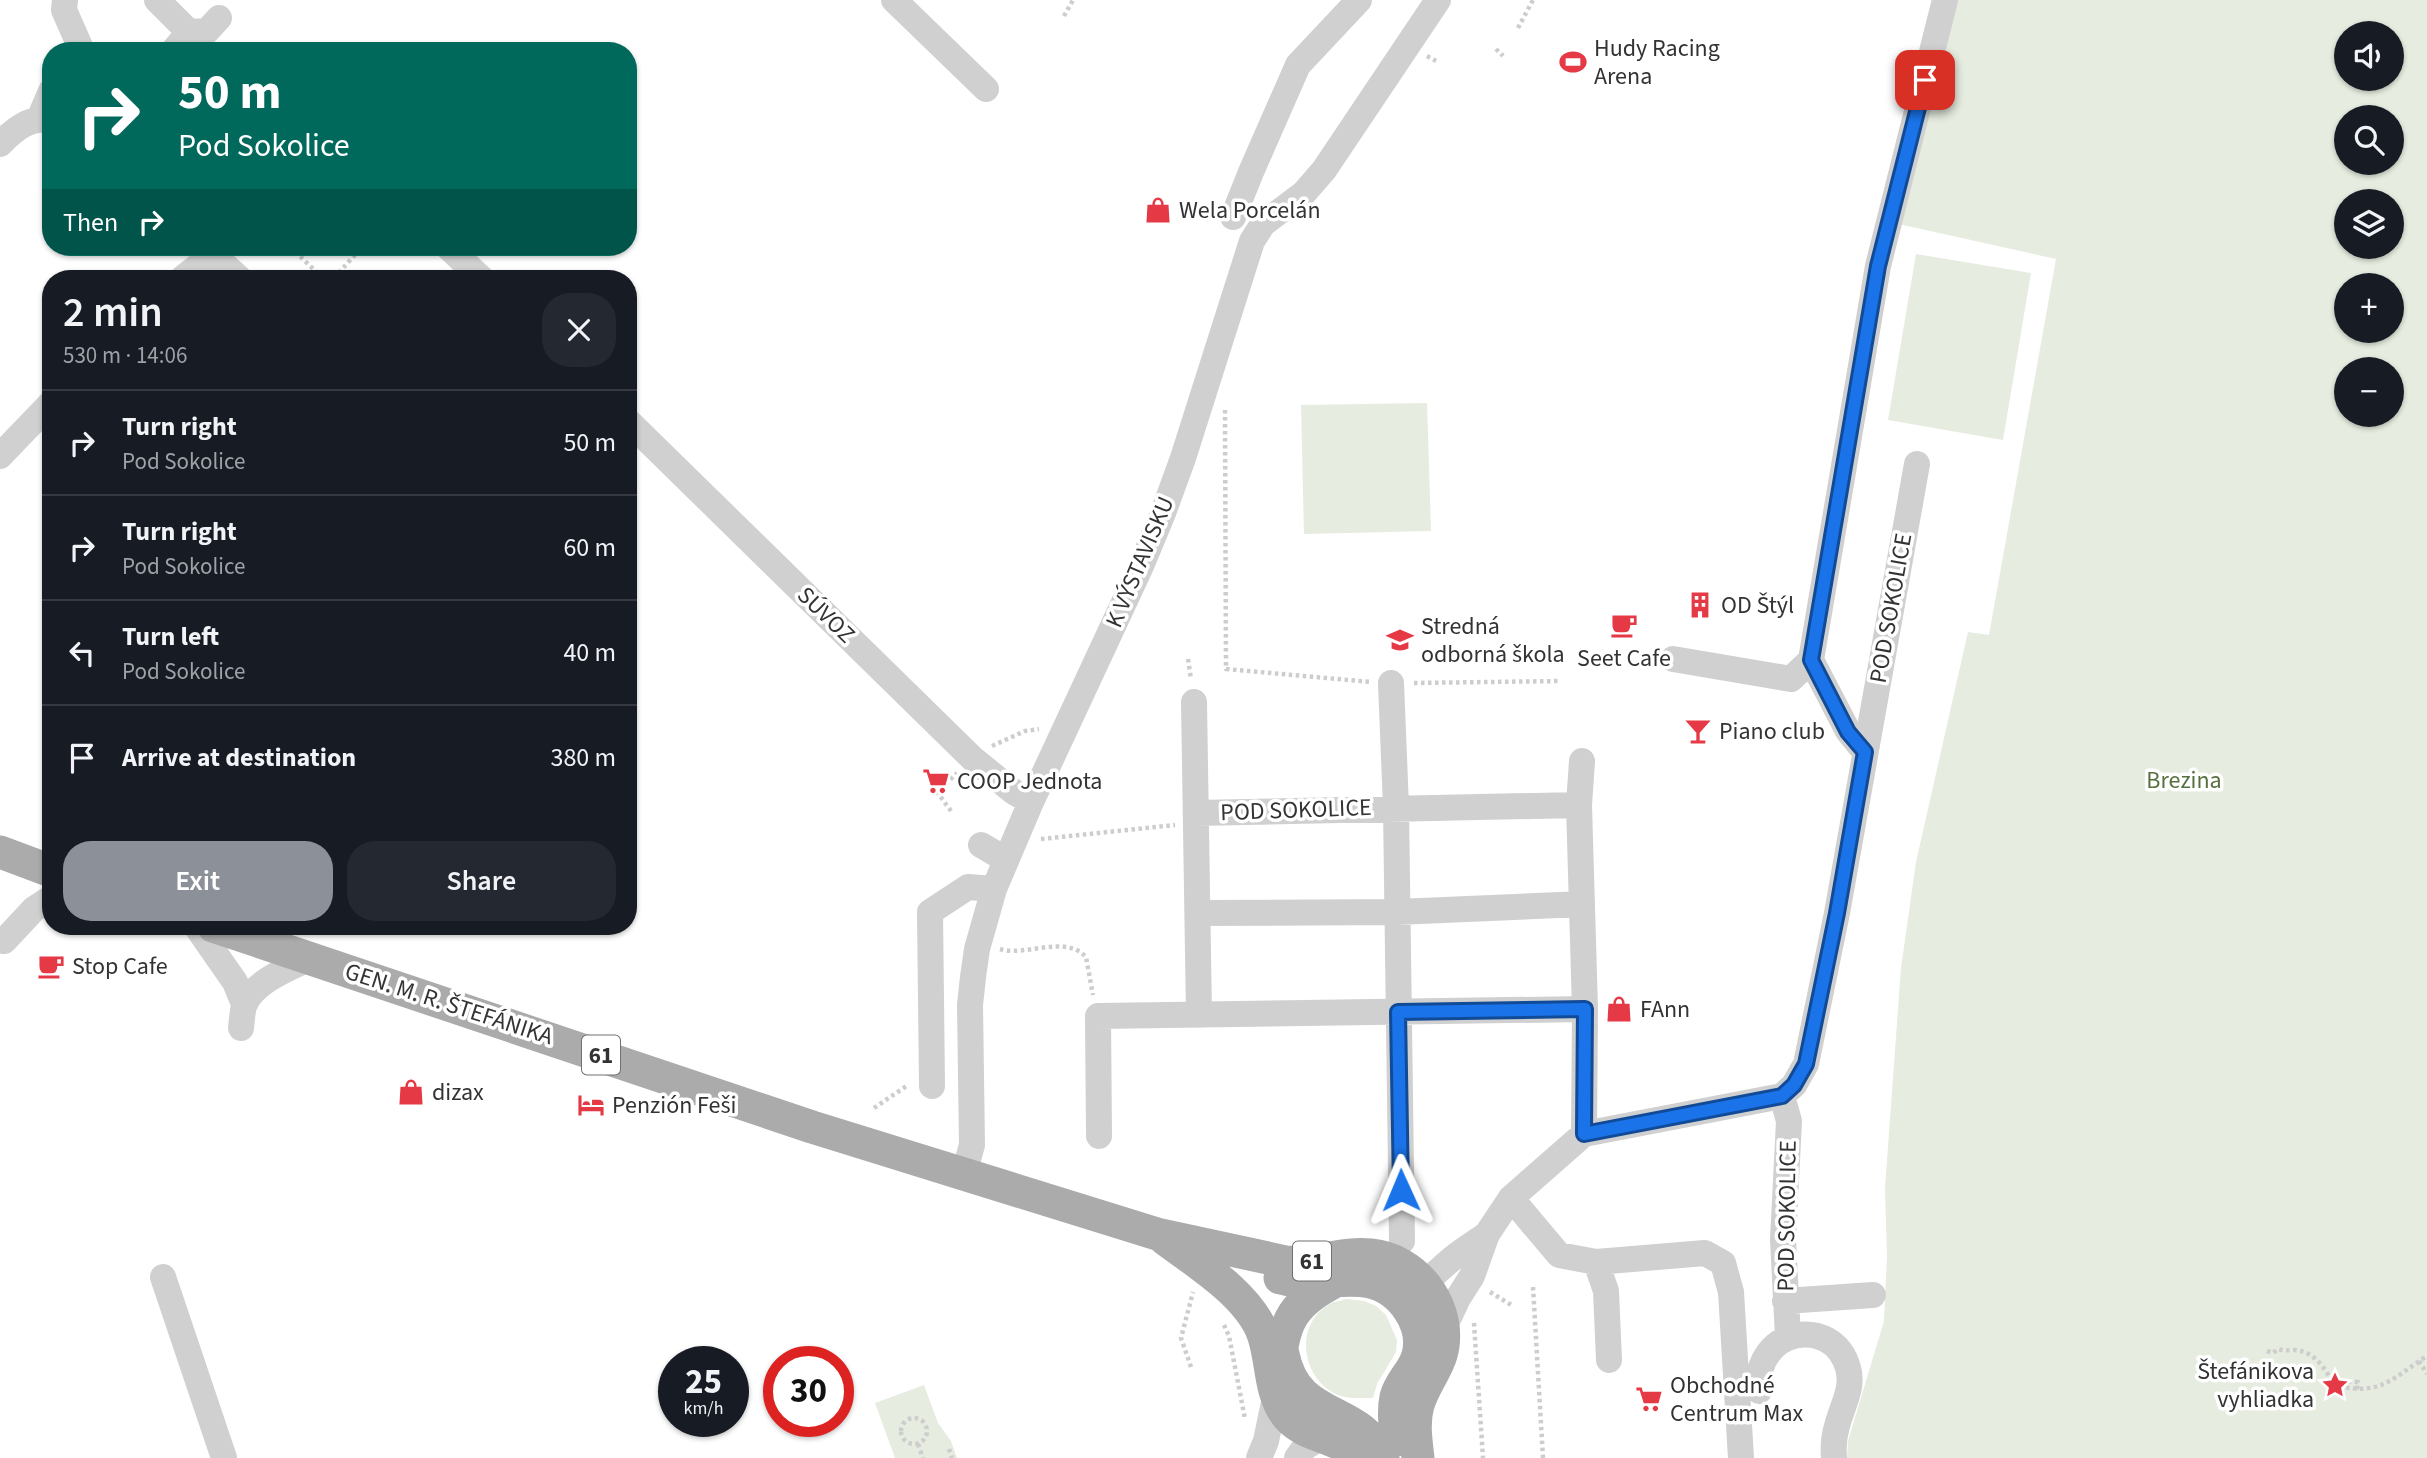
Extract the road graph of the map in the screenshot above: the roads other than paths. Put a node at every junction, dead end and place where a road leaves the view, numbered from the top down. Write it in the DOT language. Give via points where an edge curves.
graph roads {
  1 [pos="65,0"];
  2 [pos="158,0"];
  3 [pos="894,0"];
  4 [pos="1359,0"];
  5 [pos="1438,0"];
  6 [pos="1945,0"];
  7 [pos="219,18"];
  8 [pos="181,41"];
  9 [pos="87,42"];
  10 [pos="986,89"];
  11 [pos="42,120"];
  12 [pos="0,144"];
  13 [pos="1233,218"];
  14 [pos="203,256"];
  15 [pos="215,256"];
  16 [pos="458,256"];
  17 [pos="190,270"];
  18 [pos="230,270"];
  19 [pos="472,270"];
  20 [pos="42,412"];
  21 [pos="637,430"];
  22 [pos="0,456"];
  23 [pos="1917,464"];
  24 [pos="1674,659"];
  25 [pos="1811,660"];
  26 [pos="1391,683"];
  27 [pos="1194,702"];
  28 [pos="1865,752"];
  29 [pos="1583,761"];
  30 [pos="1031,802"];
  31 [pos="1579,805"];
  32 [pos="1396,807"];
  33 [pos="1196,818"];
  34 [pos="981,845"];
  35 [pos="0,852"];
  36 [pos="1005,859"];
  37 [pos="42,868"];
  38 [pos="994,889"];
  39 [pos="42,904"];
  40 [pos="1582,904"];
  41 [pos="1397,912"];
  42 [pos="1198,913"];
  43 [pos="202,935"];
  44 [pos="241,935"];
  45 [pos="0,939"];
  46 [pos="311,958"];
  47 [pos="1585,1009"];
  48 [pos="1398,1012"];
  49 [pos="1199,1015"];
  50 [pos="922,1084"];
  51 [pos="1782,1096"];
  52 [pos="1584,1134"];
  53 [pos="1098,1136"];
  54 [pos="964,1174"];
  55 [pos="1511,1198"];
  56 [pos="1487,1234"];
  57 [pos="1596,1262"];
  58 [pos="1202,1263"];
  59 [pos="1406,1270"];
  60 [pos="163,1278"];
  61 [pos="1334,1282"];
  62 [pos="1873,1295"];
  63 [pos="1785,1301"];
  64 [pos="1459,1326"];
  65 [pos="1788,1337"];
  66 [pos="1282,1341"];
  67 [pos="1609,1360"];
  68 [pos="1428,1383"];
  69 [pos="1759,1391"];
  70 [pos="1276,1393"];
  71 [pos="1395,1408"];
  72 [pos="1354,1423"];
  73 [pos="1309,1447"];
  74 [pos="224,1458"];
  75 [pos="1259,1458"];
  76 [pos="1357,1458"];
  77 [pos="1384,1458"];
  78 [pos="1402,1458"];
  79 [pos="1418,1458"];
  80 [pos="1741,1458"];
  81 [pos="1834,1458"];
  1 -- 9 [label="street" via="64,10"];
  2 -- 8 [label="street"];
  3 -- 10 [label="street"];
  4 -- 13 [label="street" via="1298,65"];
  5 -- 30 [label="street, K VÝSTAVISKU" via="1324,170 1304,193 1264,224 1252,242 1163,513"];
  6 -- 25 [label="street" via="1878,266"];
  7 -- 8 [label="street" via="206,31"];
  11 -- 12 [label="street" via="18,127"];
  14 -- 17 [label="street"];
  15 -- 18 [label="street"];
  16 -- 19 [label="street"];
  20 -- 22 [label="street"];
  21 -- 30 [label="street, SÚVOZ" via="972,759"];
  23 -- 28 [label="street, POD SOKOLICE"];
  24 -- 25 [label="street" via="1791,679"];
  25 -- 28 [label="street" via="1848,732"];
  26 -- 32 [label="street, POD SOKOLICE"];
  27 -- 33 [label="street, POD SOKOLICE"];
  28 -- 51 [label="street, POD SOKOLICE" via="1806,1064"];
  29 -- 31 [label="street"];
  30 -- 36 [label="street, K VÝSTAVISKU"];
  31 -- 32 [label="street, POD SOKOLICE"];
  31 -- 40 [label="street"];
  32 -- 33 [label="street, POD SOKOLICE"];
  32 -- 41 [label="street, POD SOKOLICE"];
  33 -- 42 [label="street, POD SOKOLICE"];
  34 -- 36 [label="street"];
  35 -- 37 [label="main road"];
  36 -- 38 [label="street, K VÝSTAVISKU"];
  38 -- 50 [label="street" via="968,887 930,912"];
  38 -- 54 [label="street, K VÝSTAVISKU" via="977,949 970,1005 972,1145"];
  39 -- 45 [label="street" via="4,941"];
  40 -- 41 [label="street"];
  40 -- 47 [label="street"];
  41 -- 42 [label="street"];
  41 -- 48 [label="street, POD SOKOLICE"];
  42 -- 49 [label="street, POD SOKOLICE"];
  43 -- 46 [label="street" via="234,982 243,1016 271,977"];
  44 -- 46 [label="main road, GEN. M. R. ŠTEFÁNIKA / 61"];
  46 -- 54 [label="main road, GEN. M. R. ŠTEFÁNIKA / 61"];
  47 -- 48 [label="street"];
  47 -- 52 [label="street"];
  48 -- 49 [label="street"];
  48 -- 59 [label="street, POD SOKOLICE"];
  49 -- 53 [label="street" via="1098,1016"];
  51 -- 52 [label="street"];
  51 -- 63 [label="street, POD SOKOLICE" via="1789,1121"];
  52 -- 55 [label="street"];
  54 -- 58 [label="main road, 61" via="1157,1234"];
  55 -- 56 [label="street"];
  55 -- 57 [label="street" via="1559,1255"];
  56 -- 59 [label="street" via="1452,1259"];
  56 -- 64 [label="street" via="1472,1276 1458,1298"];
  57 -- 67 [label="street" via="1606,1291"];
  57 -- 80 [label="street" via="1705,1252 1723,1263 1731,1292"];
  58 -- 59 [label="main road, 61" via="1304,1263 1355,1254 1394,1260"];
  58 -- 61 [label="main road, 61" via="1300,1282"];
  58 -- 66 [label="main road, 61" via="1250,1287 1277,1319"];
  58 -- 70 [label="main road, 61" via="1253,1313 1263,1332"];
  59 -- 61 [label="main road, 61" via="1373,1282"];
  59 -- 64 [label="main road"];
  59 -- 71 [label="main road, 61" via="1402,1300 1420,1334 1419,1354 1396,1395"];
  60 -- 74 [label="street"];
  61 -- 66 [label="main road, 61" via="1300,1303"];
  62 -- 63 [label="street"];
  63 -- 65 [label="street, POD SOKOLICE"];
  64 -- 68 [label="main road" via="1443,1347"];
  65 -- 69 [label="street" via="1764,1359"];
  65 -- 81 [label="street" via="1823,1339 1847,1364 1849,1388 1836,1429"];
  66 -- 70 [label="main road, 61"];
  66 -- 72 [label="main road, 61" via="1290,1377 1301,1392 1316,1406"];
  68 -- 71 [label="main road"];
  68 -- 79 [label="main road" via="1418,1404"];
  70 -- 73 [label="main road, 61" via="1289,1418 1305,1430"];
  70 -- 75 [label="street"];
  71 -- 72 [label="main road"];
  71 -- 78 [label="main road, 61"];
  72 -- 73 [label="street"];
  72 -- 77 [label="main road, 61"];
  73 -- 76 [label="main road, 61" via="1343,1446"];
}
